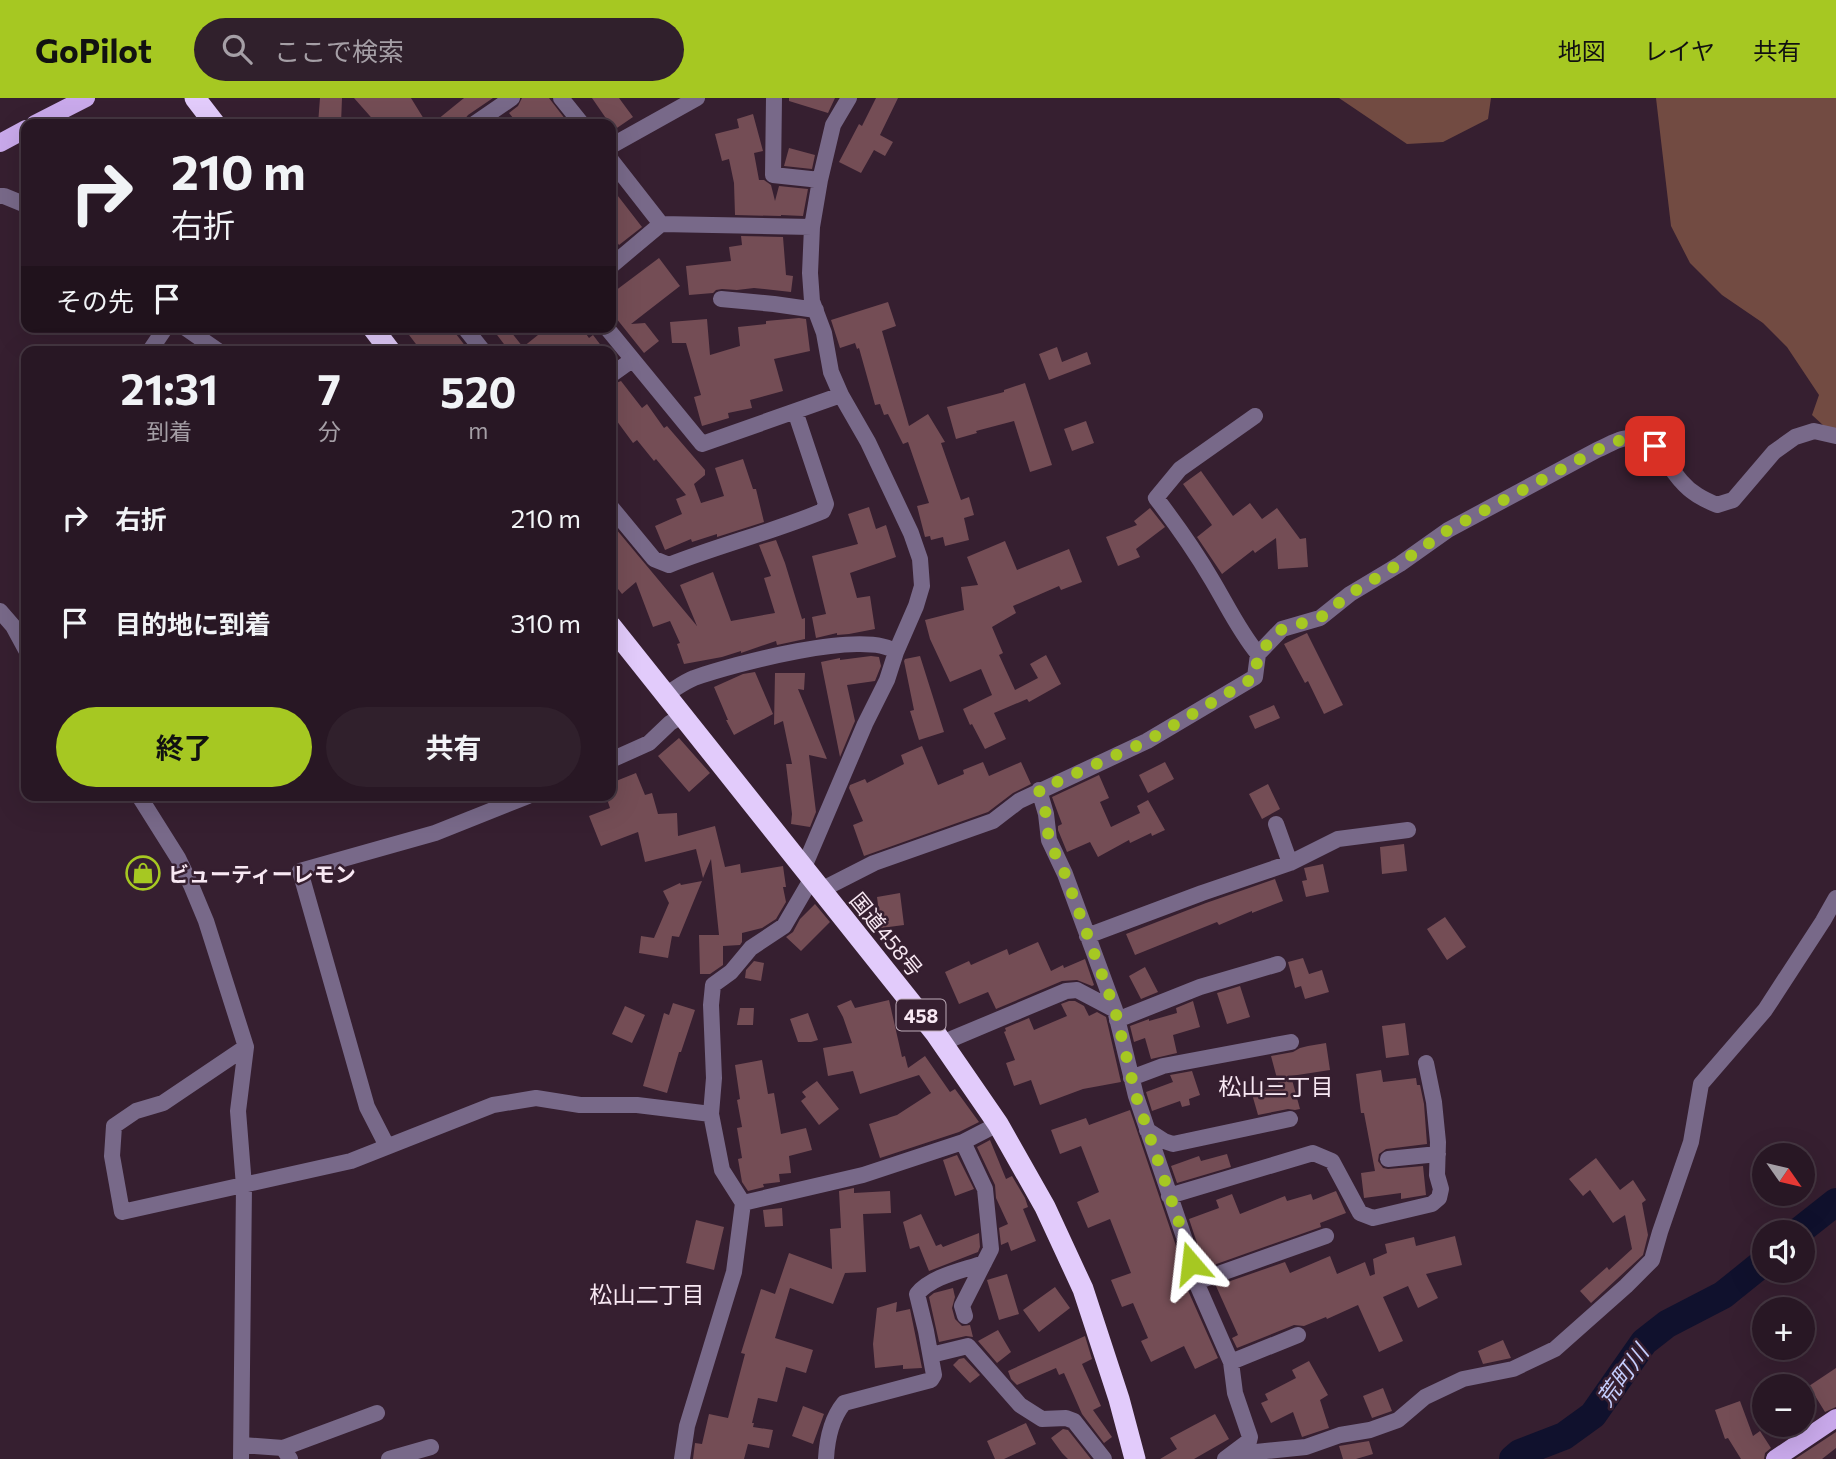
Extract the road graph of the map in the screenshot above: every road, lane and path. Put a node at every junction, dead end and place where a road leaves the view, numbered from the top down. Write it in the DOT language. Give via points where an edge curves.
graph roads {
  1 [pos="86,98"];
  2 [pos="195,98"];
  3 [pos="512,98"];
  4 [pos="561,98"];
  5 [pos="697,98"];
  6 [pos="774,98"];
  7 [pos="849,98"];
  8 [pos="45,119"];
  9 [pos="211,119"];
  10 [pos="481,119"];
  11 [pos="578,119"];
  12 [pos="21,132"];
  13 [pos="0,143"];
  14 [pos="616,143"];
  15 [pos="616,166"];
  16 [pos="820,180"];
  17 [pos="0,196"];
  18 [pos="21,203"];
  19 [pos="661,224"];
  20 [pos="812,227"];
  21 [pos="616,262"];
  22 [pos="720,299"];
  23 [pos="816,310"];
  24 [pos="193,333"];
  25 [pos="611,333"];
  26 [pos="211,346"];
  27 [pos="632,360"];
  28 [pos="616,371"];
  29 [pos="841,395"];
  30 [pos="795,411"];
  31 [pos="1255,416"];
  32 [pos="1836,436"];
  33 [pos="616,513"];
  34 [pos="0,611"];
  35 [pos="616,632"];
  36 [pos="21,641"];
  37 [pos="896,652"];
  38 [pos="1258,654"];
  39 [pos="666,694"];
  40 [pos="682,715"];
  41 [pos="616,758"];
  42 [pos="1039,790"];
  43 [pos="142,801"];
  44 [pos="515,801"];
  45 [pos="1276,824"];
  46 [pos="1408,830"];
  47 [pos="1290,863"];
  48 [pos="812,878"];
  49 [pos="1836,898"];
  50 [pos="1087,936"];
  51 [pos="1278,964"];
  52 [pos="1116,1015"];
  53 [pos="1291,1042"];
  54 [pos="942,1043"];
  55 [pos="246,1047"];
  56 [pos="1426,1063"];
  57 [pos="1131,1078"];
  58 [pos="711,1114"];
  59 [pos="1290,1119"];
  60 [pos="998,1124"];
  61 [pos="1147,1130"];
  62 [pos="963,1142"];
  63 [pos="387,1146"];
  64 [pos="1437,1154"];
  65 [pos="1388,1159"];
  66 [pos="244,1186"];
  67 [pos="1169,1196"];
  68 [pos="743,1203"];
  69 [pos="1326,1236"];
  70 [pos="984,1263"];
  71 [pos="1196,1282"];
  72 [pos="965,1316"];
  73 [pos="1298,1335"];
  74 [pos="931,1355"];
  75 [pos="1231,1362"];
  76 [pos="377,1413"];
  77 [pos="1836,1418"];
  78 [pos="431,1447"];
  79 [pos="242,1452"];
  80 [pos="287,1454"];
  81 [pos="389,1459"];
  82 [pos="682,1459"];
  83 [pos="826,1459"];
  84 [pos="1104,1459"];
  85 [pos="1135,1459"];
  86 [pos="1225,1459"];
  87 [pos="1238,1459"];
  88 [pos="1775,1459"];
  1 -- 8 [label="main road"];
  2 -- 9 [label="highway"];
  3 -- 10 [label="street"];
  4 -- 11 [label="street"];
  5 -- 14 [label="street"];
  6 -- 16 [label="street" via="773,175"];
  7 -- 16 [label="street" via="833,125"];
  12 -- 13 [label="main road"];
  15 -- 19 [label="street"];
  16 -- 20 [label="street"];
  17 -- 18 [label="street"];
  19 -- 20 [label="street"];
  19 -- 21 [label="street"];
  20 -- 23 [label="street" via="810,273"];
  22 -- 23 [label="street"];
  23 -- 29 [label="street"];
  24 -- 26 [label="street"];
  25 -- 27 [label="street"];
  27 -- 28 [label="street"];
  27 -- 30 [label="street" via="702,444"];
  29 -- 30 [label="street"];
  29 -- 37 [label="street" via="868,442 920,559 922,586"];
  30 -- 33 [label="street" via="826,504 823,511 669,565 654,559"];
  31 -- 38 [label="street" via="1180,469 1156,498 1184,534"];
  32 -- 38 [label="street" via="1814,432 1795,438 1774,452 1733,499 1717,505 1697,497 1680,481 1655,446 1639,439 1622,439 1448,530 1320,618 1282,629"];
  34 -- 36 [label="street"];
  35 -- 39 [label="highway, 国道458号 / 458"];
  37 -- 39 [label="street" via="889,646 855,644 802,650 691,679"];
  37 -- 48 [label="street" via="865,724"];
  38 -- 42 [label="street" via="1255,677 1147,741"];
  39 -- 40 [label="highway, 国道458号 / 458"];
  40 -- 41 [label="street" via="649,743"];
  40 -- 48 [label="highway, 国道458号 / 458"];
  42 -- 48 [label="street" via="993,821 874,863"];
  42 -- 50 [label="street" via="1049,841"];
  43 -- 55 [label="street" via="191,885"];
  44 -- 63 [label="street" via="435,833 300,871 367,1107"];
  45 -- 47 [label="street"];
  46 -- 47 [label="street" via="1338,839"];
  47 -- 50 [label="street"];
  48 -- 54 [label="highway, 国道458号 / 458"];
  48 -- 58 [label="street" via="784,926 751,948 713,985"];
  49 -- 87 [label="street" via="1765,1010 1701,1084 1691,1142 1652,1260 1626,1286 1555,1349 1513,1369 1463,1379 1425,1397 1398,1420 1370,1430 1340,1434 1306,1447 1256,1451"];
  50 -- 52 [label="street"];
  51 -- 52 [label="street"];
  52 -- 54 [label="street" via="1077,990 1066,991"];
  52 -- 57 [label="street"];
  53 -- 57 [label="street" via="1163,1066"];
  54 -- 60 [label="highway, 国道458号 / 458"];
  55 -- 66 [label="street" via="238,1111"];
  55 -- 66 [label="street" via="163,1103 136,1111 114,1126 112,1156 122,1212"];
  56 -- 64 [label="street"];
  57 -- 61 [label="street"];
  58 -- 63 [label="street" via="537,1098 493,1105"];
  58 -- 68 [label="street" via="722,1171"];
  59 -- 61 [label="street" via="1173,1144"];
  60 -- 62 [label="street"];
  60 -- 85 [label="highway, 国道458号 / 458" via="1045,1207 1083,1289"];
  61 -- 67 [label="street"];
  62 -- 68 [label="street" via="863,1175"];
  62 -- 70 [label="street" via="985,1189 991,1249"];
  63 -- 66 [label="street" via="351,1161"];
  64 -- 65 [label="street"];
  64 -- 67 [label="street" via="1439,1198 1432,1204 1373,1218 1360,1213 1332,1161 1313,1153"];
  66 -- 79 [label="street"];
  67 -- 71 [label="street"];
  68 -- 82 [label="street" via="734,1272 687,1426"];
  69 -- 71 [label="street"];
  70 -- 72 [label="street" via="962,1306"];
  70 -- 74 [label="street" via="935,1280 917,1294"];
  71 -- 75 [label="street"];
  73 -- 75 [label="street"];
  74 -- 83 [label="street" via="931,1380 844,1403 836,1412"];
  74 -- 84 [label="street" via="968,1346 1020,1405 1042,1419 1074,1421"];
  75 -- 86 [label="street" via="1235,1393 1250,1437"];
  76 -- 80 [label="street"];
  77 -- 88 [label="main road"];
  78 -- 81 [label="street"];
  79 -- 80 [label="street"];
}
